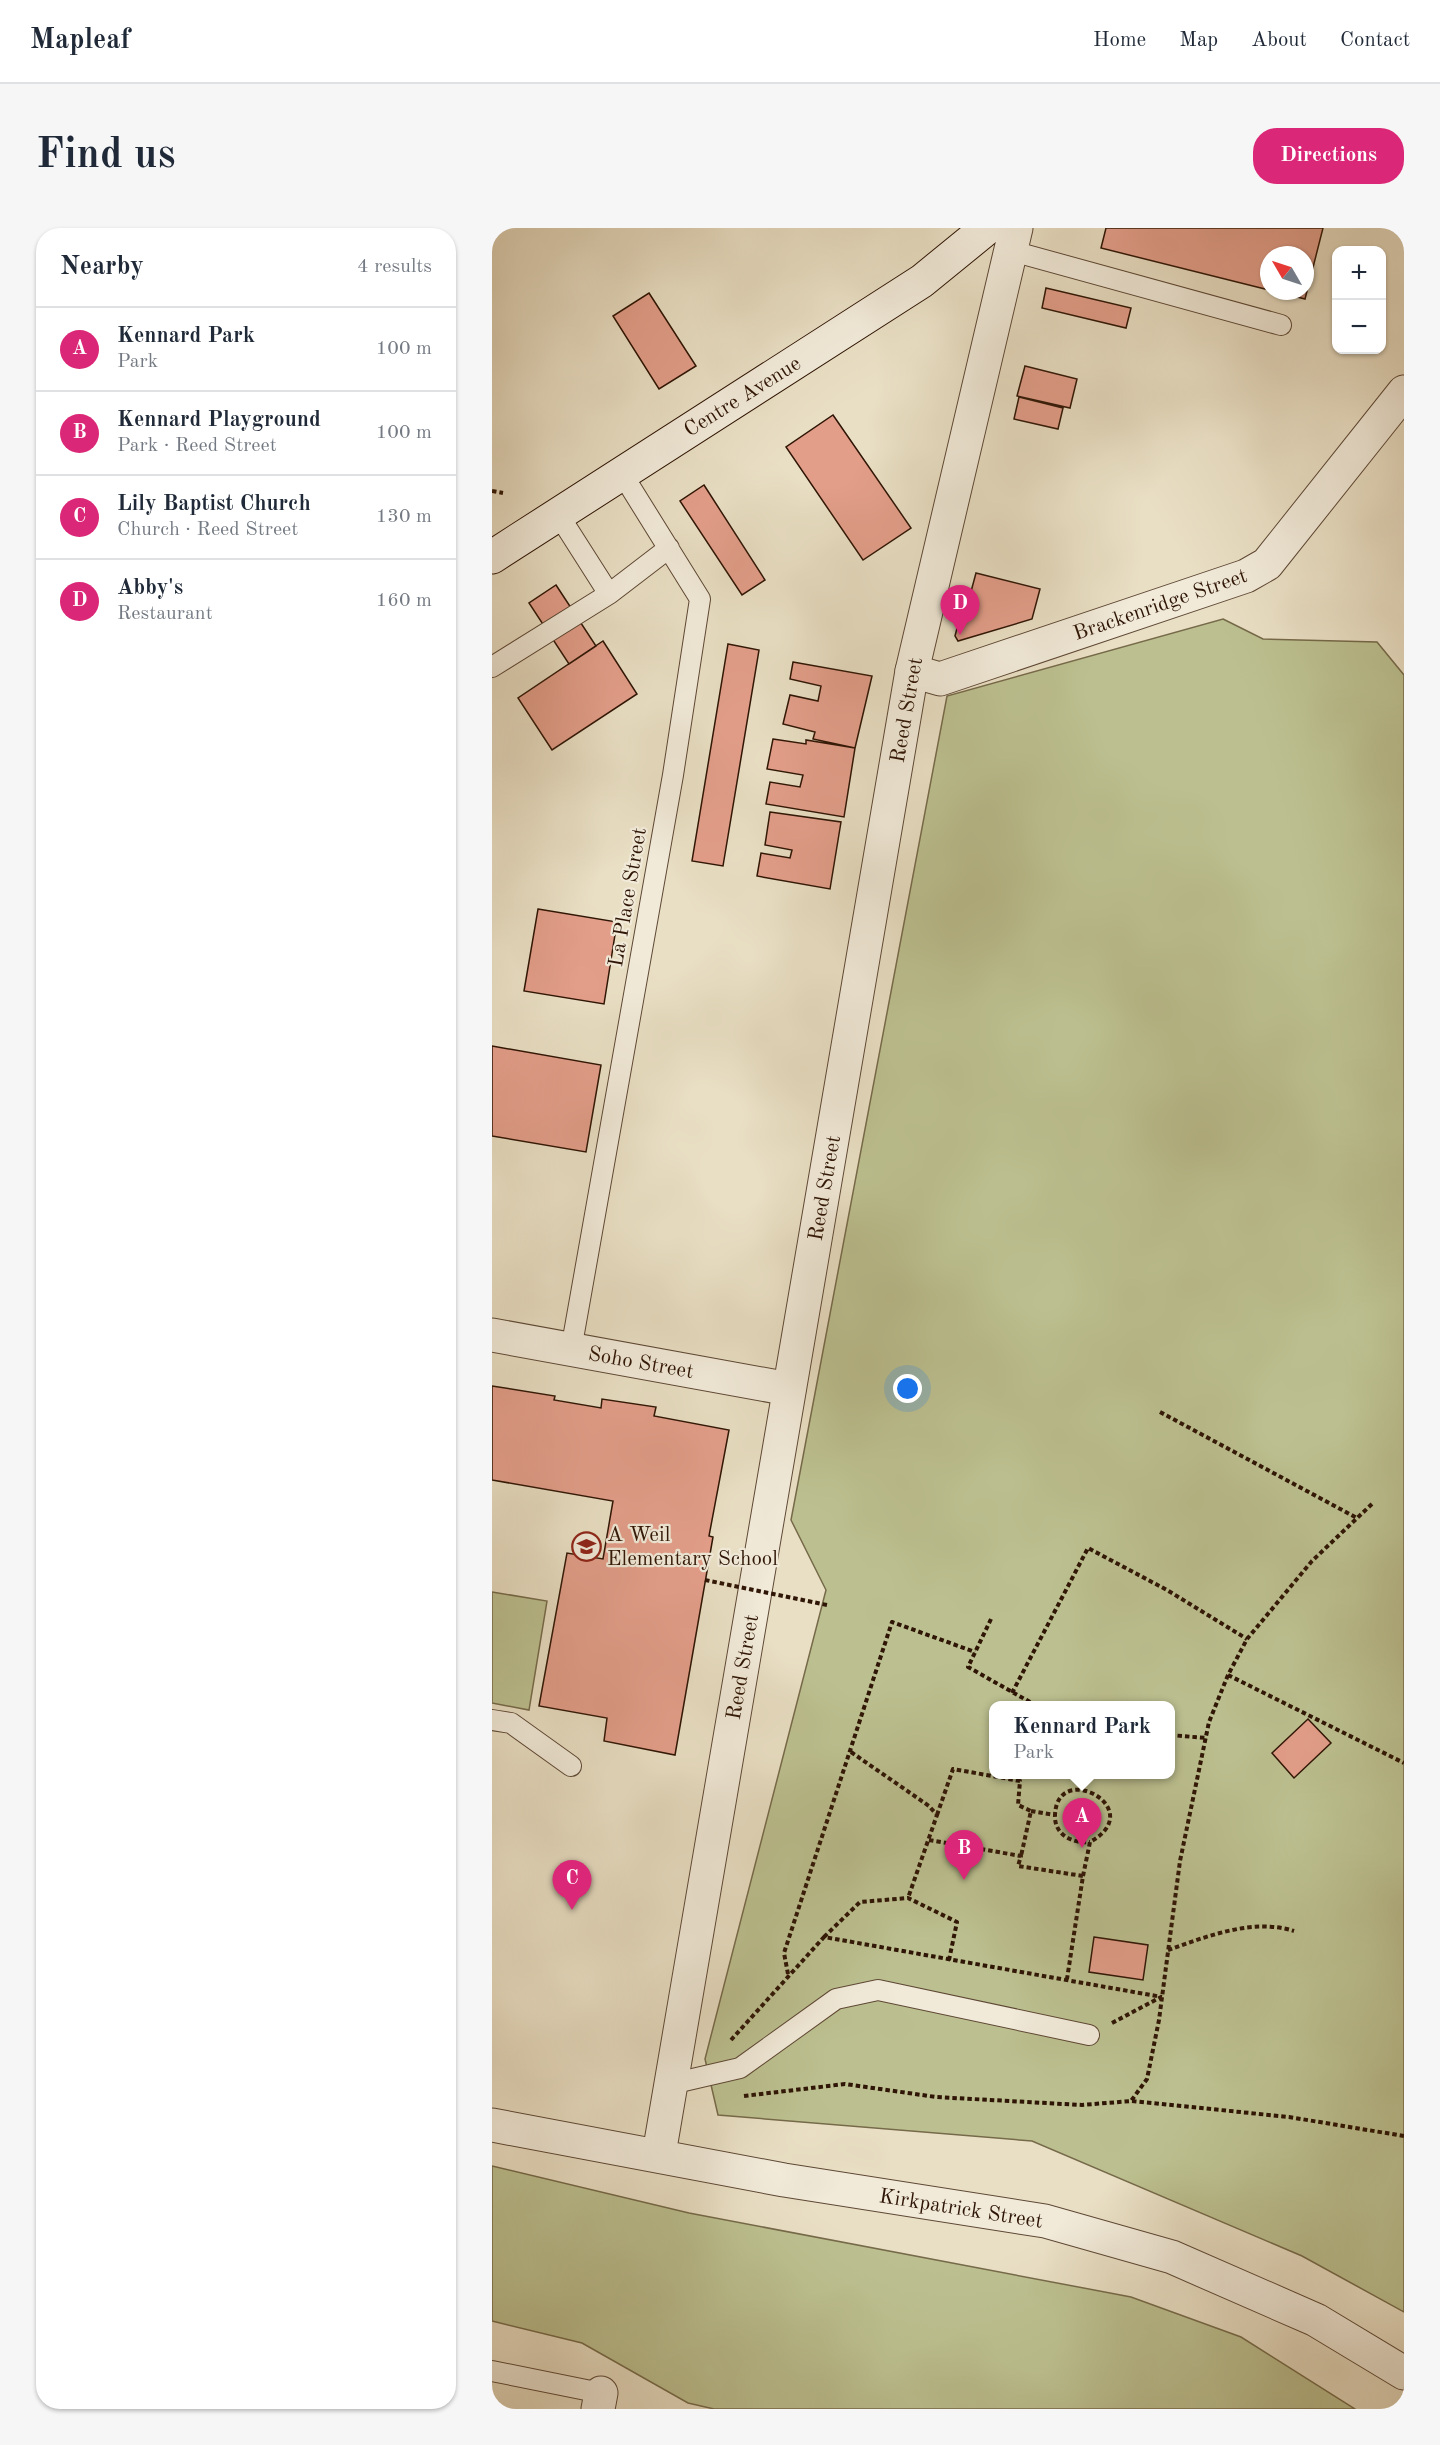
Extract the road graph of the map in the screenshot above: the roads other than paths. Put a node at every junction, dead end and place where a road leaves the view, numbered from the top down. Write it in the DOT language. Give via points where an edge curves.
graph roads {
  1 [pos="987,228"];
  2 [pos="1014,239"];
  3 [pos="1281,325"];
  4 [pos="1404,392"];
  5 [pos="621,472"];
  6 [pos="558,514"];
  7 [pos="669,548"];
  8 [pos="492,557"];
  9 [pos="609,594"];
  10 [pos="492,667"];
  11 [pos="912,671"];
  12 [pos="492,1335"];
  13 [pos="571,1350"];
  14 [pos="789,1389"];
  15 [pos="492,1720"];
  16 [pos="571,1766"];
  17 [pos="1089,2035"];
  18 [pos="671,2084"];
  19 [pos="492,2125"];
  20 [pos="659,2154"];
  21 [pos="492,2371"];
  22 [pos="1404,2373"];
  23 [pos="599,2401"];
  1 -- 5 [label="street, Centre Avenue" via="922,281"];
  2 -- 3 [label="lane"];
  2 -- 11 [label="street, Reed Street"];
  4 -- 11 [label="street, Brackenridge Street" via="1267,564 1246,576 940,679"];
  5 -- 6 [label="street, Centre Avenue"];
  5 -- 7 [label="lane, La Place Street"];
  6 -- 8 [label="street, Centre Avenue"];
  6 -- 9 [label="lane"];
  7 -- 9 [label="lane"];
  7 -- 13 [label="lane, La Place Street" via="700,598 673,775"];
  9 -- 10 [label="lane"];
  11 -- 14 [label="street, Reed Street"];
  12 -- 13 [label="street, Soho Street"];
  13 -- 14 [label="street, Soho Street"];
  14 -- 18 [label="street, Reed Street"];
  15 -- 16 [label="lane" via="511,1723"];
  17 -- 18 [label="lane" via="878,1990 836,1999 740,2068"];
  18 -- 20 [label="street, Reed Street"];
  19 -- 20 [label="street, Kirkpatrick Street"];
  20 -- 22 [label="street, Kirkpatrick Street" via="784,2180 1045,2221 1172,2257 1316,2320"];
  21 -- 23 [label="lane"];
}
